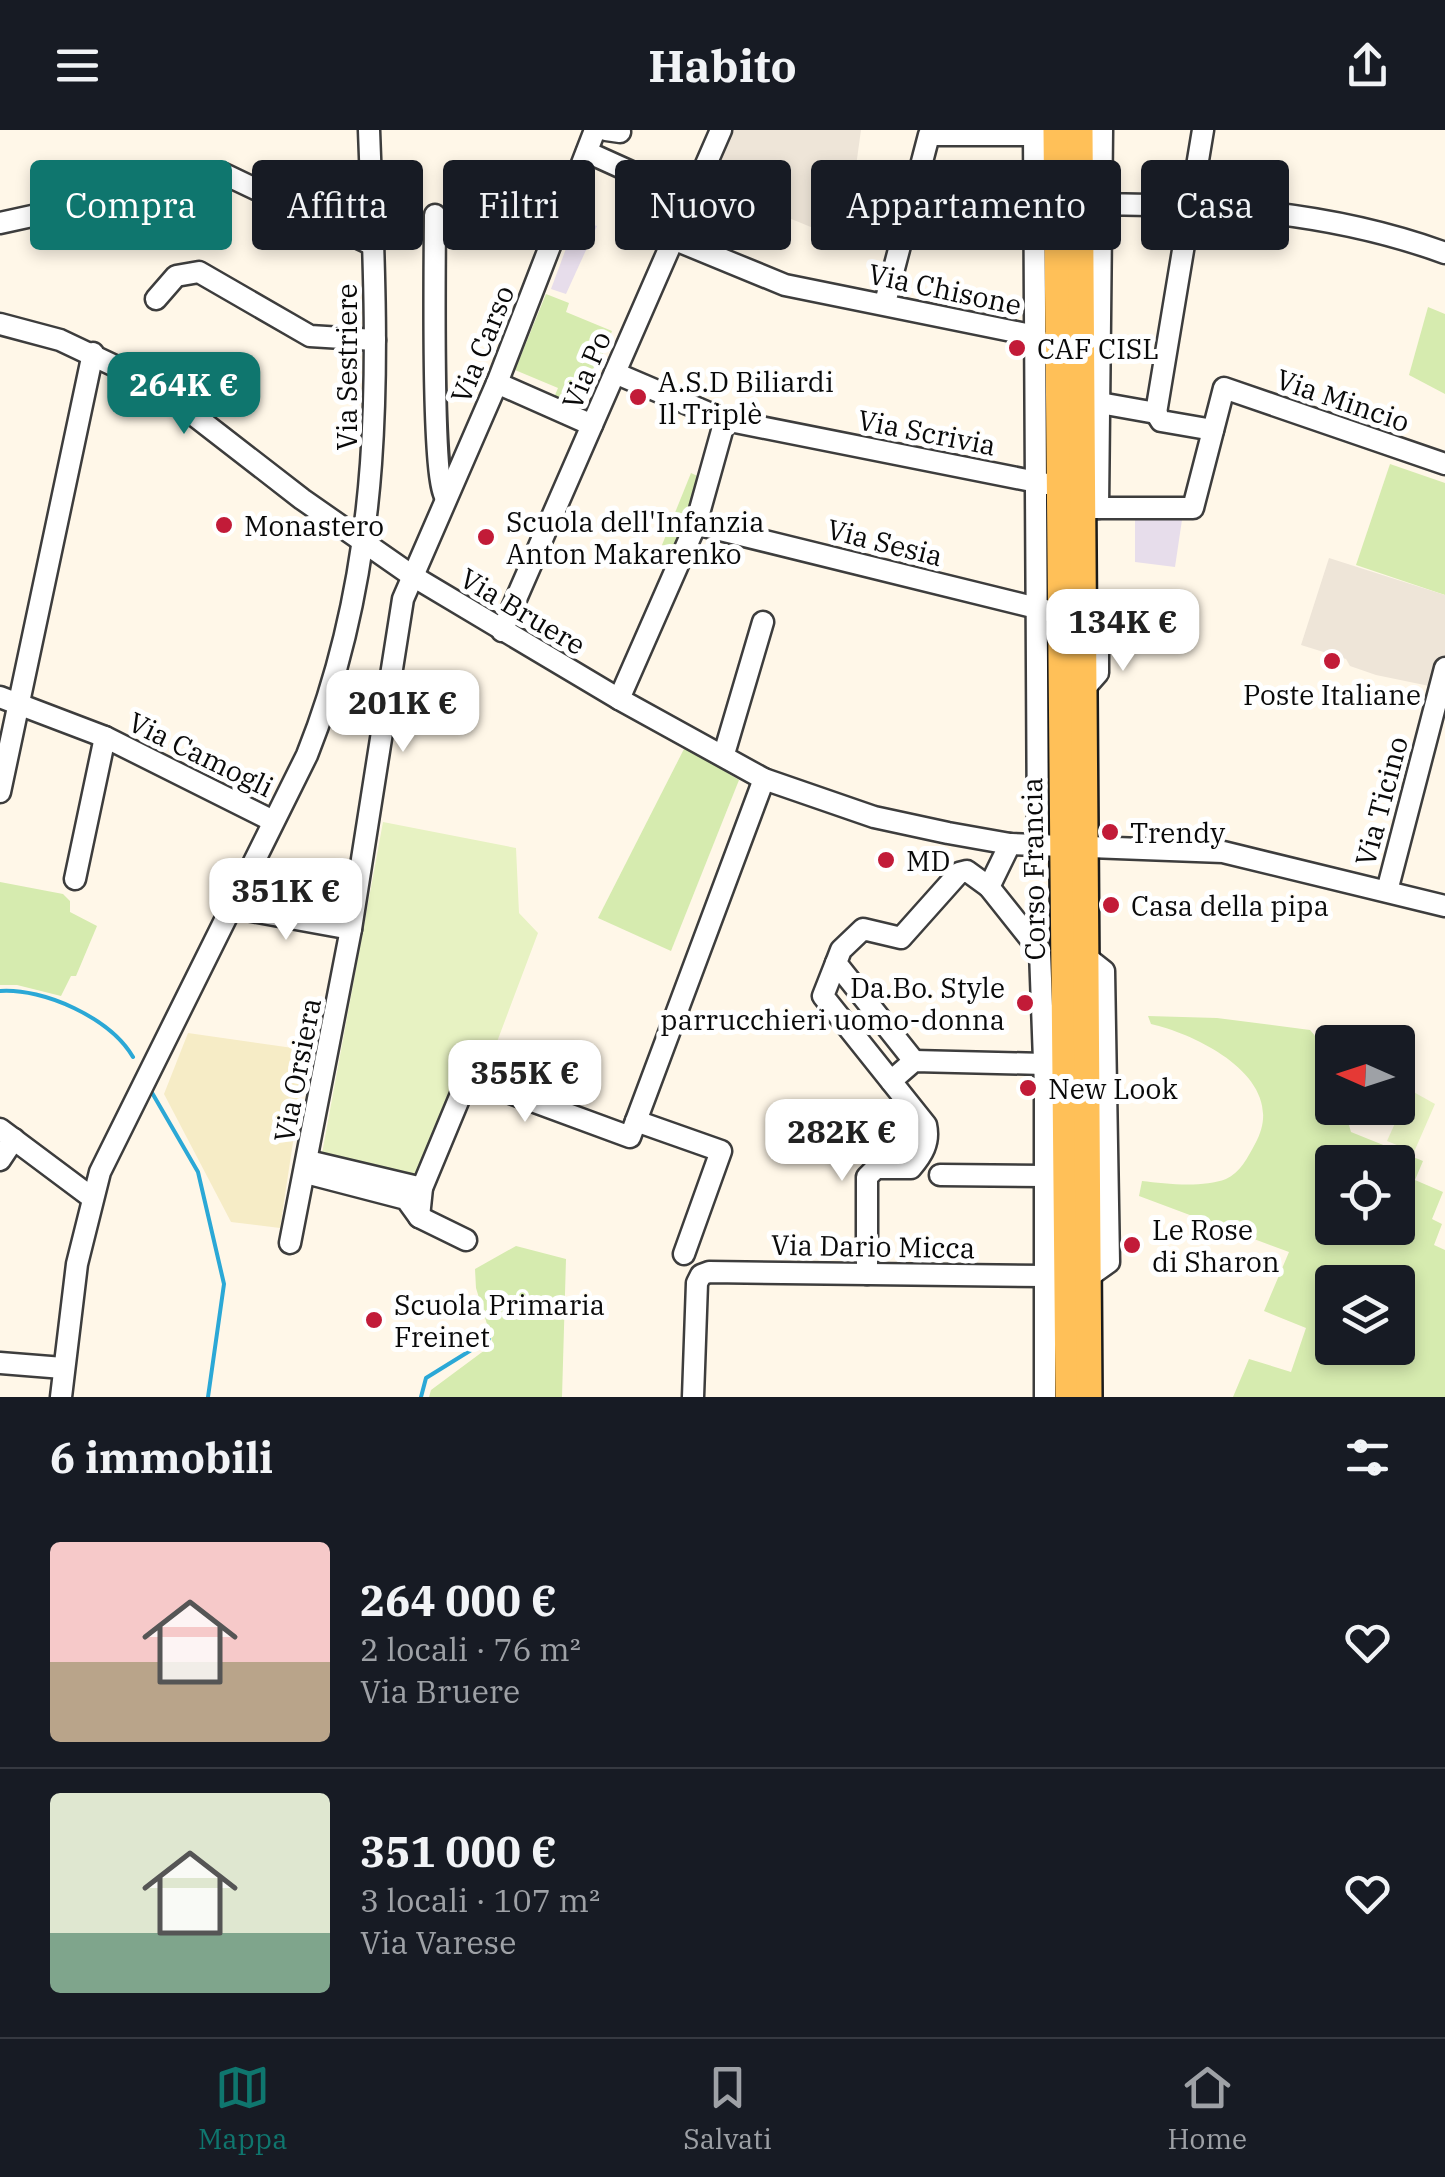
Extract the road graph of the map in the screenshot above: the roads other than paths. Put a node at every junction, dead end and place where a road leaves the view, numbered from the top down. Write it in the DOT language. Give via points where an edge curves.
graph roads {
  1 [pos="368,130"];
  2 [pos="595,130"];
  3 [pos="721,130"];
  4 [pos="1080,130"];
  5 [pos="1102,130"];
  6 [pos="1203,130"];
  7 [pos="1041,132"];
  8 [pos="587,152"];
  9 [pos="369,160"];
  10 [pos="708,160"];
  11 [pos="1052,160"];
  12 [pos="1075,160"];
  13 [pos="1088,160"];
  14 [pos="1198,160"];
  15 [pos="615,165"];
  16 [pos="252,187"];
  17 [pos="1289,213"];
  18 [pos="434,215"];
  19 [pos="0,223"];
  20 [pos="373,250"];
  21 [pos="667,250"];
  22 [pos="699,250"];
  23 [pos="1059,250"];
  24 [pos="1073,250"];
  25 [pos="1183,250"];
  26 [pos="1445,253"];
  27 [pos="156,299"];
  28 [pos="885,303"];
  29 [pos="0,324"];
  30 [pos="1043,339"];
  31 [pos="375,340"];
  32 [pos="92,353"];
  33 [pos="615,372"];
  34 [pos="498,382"];
  35 [pos="1089,402"];
  36 [pos="1156,413"];
  37 [pos="725,420"];
  38 [pos="592,426"];
  39 [pos="1212,430"];
  40 [pos="1445,464"];
  41 [pos="1048,484"];
  42 [pos="446,498"];
  43 [pos="1090,508"];
  44 [pos="696,524"];
  45 [pos="365,543"];
  46 [pos="411,575"];
  47 [pos="1048,611"];
  48 [pos="763,622"];
  49 [pos="502,631"];
  50 [pos="1444,678"];
  51 [pos="10,699"];
  52 [pos="619,700"];
  53 [pos="105,736"];
  54 [pos="724,754"];
  55 [pos="764,779"];
  56 [pos="0,792"];
  57 [pos="274,821"];
  58 [pos="1010,844"];
  59 [pos="1061,845"];
  60 [pos="75,880"];
  61 [pos="1389,882"];
  62 [pos="988,887"];
  63 [pos="1445,897"];
  64 [pos="1445,906"];
  65 [pos="230,907"];
  66 [pos="351,929"];
  67 [pos="836,963"];
  68 [pos="914,1061"];
  69 [pos="1045,1064"];
  70 [pos="892,1081"];
  71 [pos="636,1120"];
  72 [pos="7,1134"];
  73 [pos="0,1160"];
  74 [pos="307,1168"];
  75 [pos="940,1175"];
  76 [pos="1046,1176"];
  77 [pos="422,1188"];
  78 [pos="92,1198"];
  79 [pos="419,1218"];
  80 [pos="466,1240"];
  81 [pos="290,1243"];
  82 [pos="684,1254"];
  83 [pos="867,1274"];
  84 [pos="1046,1276"];
  85 [pos="0,1363"];
  86 [pos="63,1368"];
  87 [pos="61,1397"];
  88 [pos="693,1397"];
  89 [pos="1045,1397"];
  90 [pos="1068,1397"];
  91 [pos="1090,1397"];
  1 -- 9 [label="street, Via Sestriere"];
  2 -- 8 [label="street, Via Carso"];
  3 -- 10 [label="street, Via Po"];
  4 -- 12 [label="main road, Corso Francia"];
  5 -- 13 [label="street, Corso Francia"];
  6 -- 14 [label="street"];
  7 -- 11 [label="main road, Corso Francia"];
  7 -- 28 [label="street" via="929,136"];
  8 -- 15 [label="street"];
  8 -- 34 [label="street, Via Carso"];
  16 -- 19 [label="street" via="224,174"];
  17 -- 26 [label="street"];
  18 -- 42 [label="street" via="437,428"];
  20 -- 31 [label="street, Via Sestriere"];
  21 -- 33 [label="street, Via Po"];
  22 -- 28 [label="street, Via Chisone" via="786,285"];
  23 -- 30 [label="main road, Corso Francia"];
  24 -- 35 [label="main road, Corso Francia"];
  25 -- 36 [label="street"];
  27 -- 31 [label="street" via="176,276 199,272 310,336"];
  28 -- 30 [label="street, Via Chisone"];
  29 -- 32 [label="street, Via Bruere"];
  30 -- 41 [label="main road, Corso Francia"];
  31 -- 45 [label="street, Via Sestriere" via="375,447"];
  32 -- 45 [label="street, Via Bruere" via="176,399"];
  32 -- 51 [label="street"];
  33 -- 37 [label="street, Via Scrivia"];
  33 -- 38 [label="street, Via Po"];
  34 -- 38 [label="street"];
  34 -- 42 [label="street, Via Carso"];
  35 -- 36 [label="street"];
  35 -- 43 [label="main road, Corso Francia"];
  36 -- 39 [label="street" via="1161,421"];
  37 -- 41 [label="street, Via Scrivia"];
  37 -- 44 [label="street"];
  38 -- 49 [label="street, Via Po"];
  39 -- 40 [label="street, Via Mincio" via="1224,388"];
  39 -- 43 [label="street" via="1194,508"];
  41 -- 47 [label="main road, Corso Francia"];
  42 -- 46 [label="street, Via Carso"];
  43 -- 59 [label="main road, Corso Francia" via="1083,690"];
  44 -- 47 [label="street, Via Sesia"];
  44 -- 52 [label="street"];
  45 -- 46 [label="street, Via Bruere"];
  45 -- 57 [label="street, Via Sestriere" via="317,730"];
  46 -- 49 [label="street, Via Bruere"];
  46 -- 66 [label="street, Via Orsiera"];
  47 -- 59 [label="main road, Corso Francia"];
  48 -- 54 [label="street"];
  49 -- 52 [label="street, Via Bruere"];
  50 -- 61 [label="street, Via Ticino"];
  51 -- 53 [label="street, Via Camogli"];
  51 -- 56 [label="street"];
  52 -- 54 [label="street, Via Bruere"];
  53 -- 57 [label="street, Via Camogli"];
  53 -- 60 [label="street, Via Camogli"];
  54 -- 55 [label="street, Via Bruere"];
  55 -- 58 [label="street, Via Bruere" via="874,817"];
  55 -- 71 [label="street"];
  57 -- 65 [label="street, Via Sestriere"];
  58 -- 59 [label="street, Via Bruere"];
  58 -- 62 [label="street"];
  59 -- 61 [label="street, Via Bruere" via="1223,852"];
  59 -- 90 [label="main road, Corso Francia"];
  59 -- 91 [label="main road, Corso Francia" via="1085,956"];
  61 -- 63 [label="street"];
  61 -- 64 [label="street"];
  62 -- 67 [label="street" via="962,872 901,938 863,928"];
  62 -- 69 [label="street, Corso Francia" via="1040,950"];
  65 -- 66 [label="street"];
  65 -- 78 [label="street, Via Sestriere" via="112,1141"];
  66 -- 74 [label="street, Via Orsiera"];
  67 -- 68 [label="street"];
  67 -- 70 [label="street" via="824,996"];
  68 -- 69 [label="street"];
  68 -- 70 [label="street"];
  69 -- 76 [label="street, Corso Francia"];
  70 -- 83 [label="street" via="926,1125 926,1145 911,1168 876,1168 867,1177"];
  71 -- 77 [label="street" via="630,1137 483,1083 464,1087"];
  71 -- 82 [label="street" via="721,1151"];
  72 -- 73 [label="street"];
  72 -- 78 [label="street"];
  74 -- 77 [label="street, Via Orsiera"];
  74 -- 79 [label="street, Via Orsiera" via="406,1199"];
  74 -- 81 [label="street, Via Orsiera"];
  75 -- 76 [label="street"];
  76 -- 84 [label="street, Corso Francia"];
  77 -- 79 [label="street"];
  78 -- 86 [label="street, Via Sestriere"];
  79 -- 80 [label="street, Via Orsiera"];
  83 -- 84 [label="street, Via Dario Micca"];
  83 -- 88 [label="street, Via Dario Micca" via="701,1275"];
  84 -- 89 [label="street, Corso Francia"];
  85 -- 86 [label="street"];
  86 -- 87 [label="street, Via Sestriere"];
}
